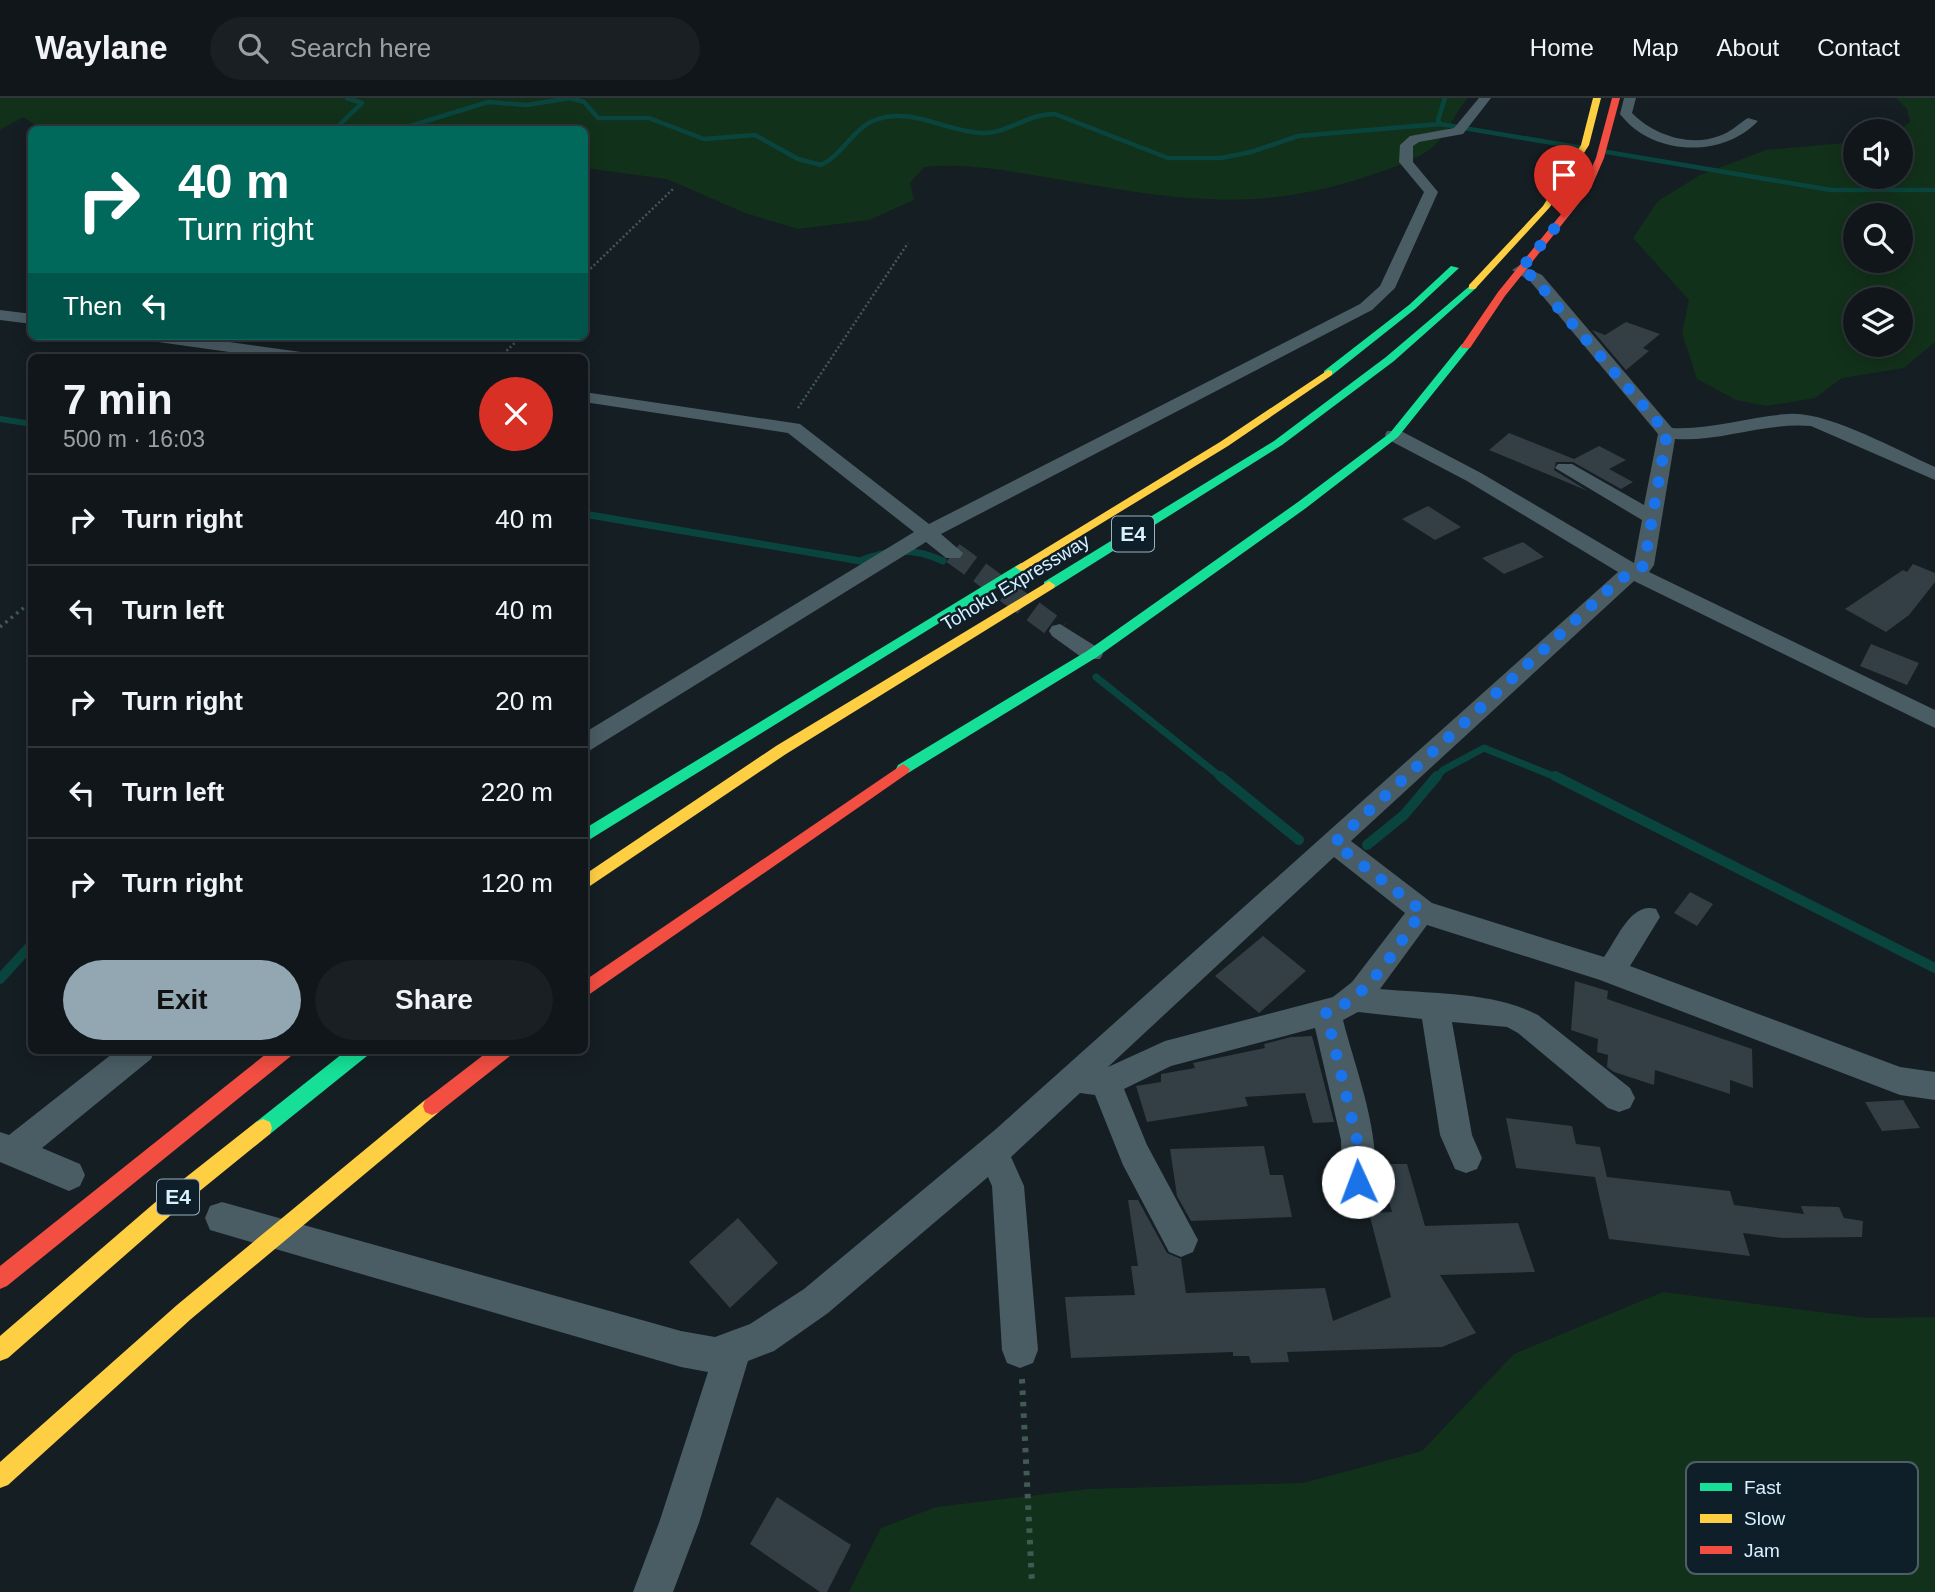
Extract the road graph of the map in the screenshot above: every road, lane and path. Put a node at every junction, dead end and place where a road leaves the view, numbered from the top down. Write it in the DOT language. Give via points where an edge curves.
graph roads {
  1 [pos="1485,98"];
  2 [pos="1597,98"];
  3 [pos="1616,98"];
  4 [pos="1630,98"];
  5 [pos="1752,121"];
  6 [pos="673,189"];
  7 [pos="908,243"];
  8 [pos="1465,257"];
  9 [pos="1520,270"];
  10 [pos="588,271"];
  11 [pos="0,315"];
  12 [pos="28,318"];
  13 [pos="180,340"];
  14 [pos="518,340"];
  15 [pos="280,354"];
  16 [pos="503,354"];
  17 [pos="588,398"];
  18 [pos="786,427"];
  19 [pos="1667,433"];
  20 [pos="1394,435"];
  21 [pos="1565,468"];
  22 [pos="1935,474"];
  23 [pos="1652,518"];
  24 [pos="927,533"];
  25 [pos="953,553"];
  26 [pos="1635,573"];
  27 [pos="28,604"];
  28 [pos="0,627"];
  29 [pos="1060,631"];
  30 [pos="1092,654"];
  31 [pos="1935,720"];
  32 [pos="588,743"];
  33 [pos="588,834"];
  34 [pos="1334,843"];
  35 [pos="588,881"];
  36 [pos="1422,911"];
  37 [pos="1646,917"];
  38 [pos="1611,971"];
  39 [pos="588,988"];
  40 [pos="1340,1005"];
  41 [pos="1434,1005"];
  42 [pos="135,1054"];
  43 [pos="280,1054"];
  44 [pos="356,1054"];
  45 [pos="499,1054"];
  46 [pos="1074,1078"];
  47 [pos="1106,1083"];
  48 [pos="1935,1086"];
  49 [pos="1619,1098"];
  50 [pos="7,1149"];
  51 [pos="993,1152"];
  52 [pos="1466,1158"];
  53 [pos="69,1175"];
  54 [pos="1358,1182"];
  55 [pos="222,1218"];
  56 [pos="276,1235"];
  57 [pos="1181,1240"];
  58 [pos="0,1279"];
  59 [pos="734,1348"];
  60 [pos="0,1350"];
  61 [pos="1020,1350"];
  62 [pos="0,1477"];
  63 [pos="664,1583"];
  64 [pos="1032,1584"];
  1 -- 24 [label="street" via="1458,131 1415,139 1407,145 1406,162 1431,191 1387,288 1366,307"];
  2 -- 35 [label="main road, Tohoku Expressway / E4" via="1585,145 1546,208 1469,290 1390,359 1278,443 781,750"];
  3 -- 9 [label="main road" via="1587,188"];
  4 -- 5 [label="street" via="1626,114 1635,126 1659,138 1720,141"];
  6 -- 10 [label="path"];
  7 -- 18 [label="path"];
  8 -- 33 [label="main road, Tohoku Expressway / E4" via="1358,349 1245,429"];
  9 -- 19 [label="street" via="1536,278"];
  9 -- 20 [label="main road" via="1454,365"];
  11 -- 12 [label="street"];
  13 -- 15 [label="street"];
  14 -- 16 [label="path"];
  17 -- 18 [label="street"];
  18 -- 24 [label="street" via="819,445"];
  19 -- 22 [label="street" via="1702,435 1790,419 1814,421"];
  19 -- 23 [label="street"];
  20 -- 26 [label="street"];
  20 -- 30 [label="main road"];
  21 -- 23 [label="street"];
  23 -- 26 [label="street" via="1644,565"];
  24 -- 25 [label="street"];
  24 -- 32 [label="street"];
  26 -- 31 [label="street"];
  26 -- 34 [label="street" via="1621,578"];
  27 -- 28 [label="path"];
  29 -- 30 [label="street"];
  30 -- 39 [label="main road" via="909,765"];
  34 -- 36 [label="street"];
  34 -- 46 [label="street"];
  36 -- 38 [label="street"];
  36 -- 40 [label="street" via="1362,991"];
  37 -- 38 [label="street"];
  38 -- 48 [label="street" via="1899,1081"];
  40 -- 41 [label="street"];
  40 -- 47 [label="street" via="1165,1054"];
  40 -- 54 [label="street"];
  41 -- 49 [label="street" via="1511,1015"];
  41 -- 52 [label="street" via="1456,1135"];
  42 -- 50 [label="street"];
  43 -- 58 [label="main road, E4"];
  44 -- 60 [label="main road, E4" via="173,1200"];
  45 -- 56 [label="main road" via="366,1157"];
  46 -- 47 [label="street"];
  46 -- 51 [label="street"];
  47 -- 57 [label="street" via="1134,1154"];
  50 -- 53 [label="street"];
  51 -- 59 [label="street" via="816,1301 761,1338"];
  51 -- 61 [label="street" via="1008,1186"];
  55 -- 56 [label="street"];
  56 -- 59 [label="street" via="681,1349 715,1355"];
  56 -- 62 [label="main road" via="124,1362"];
  59 -- 63 [label="street"];
  61 -- 64 [label="path"];
}
